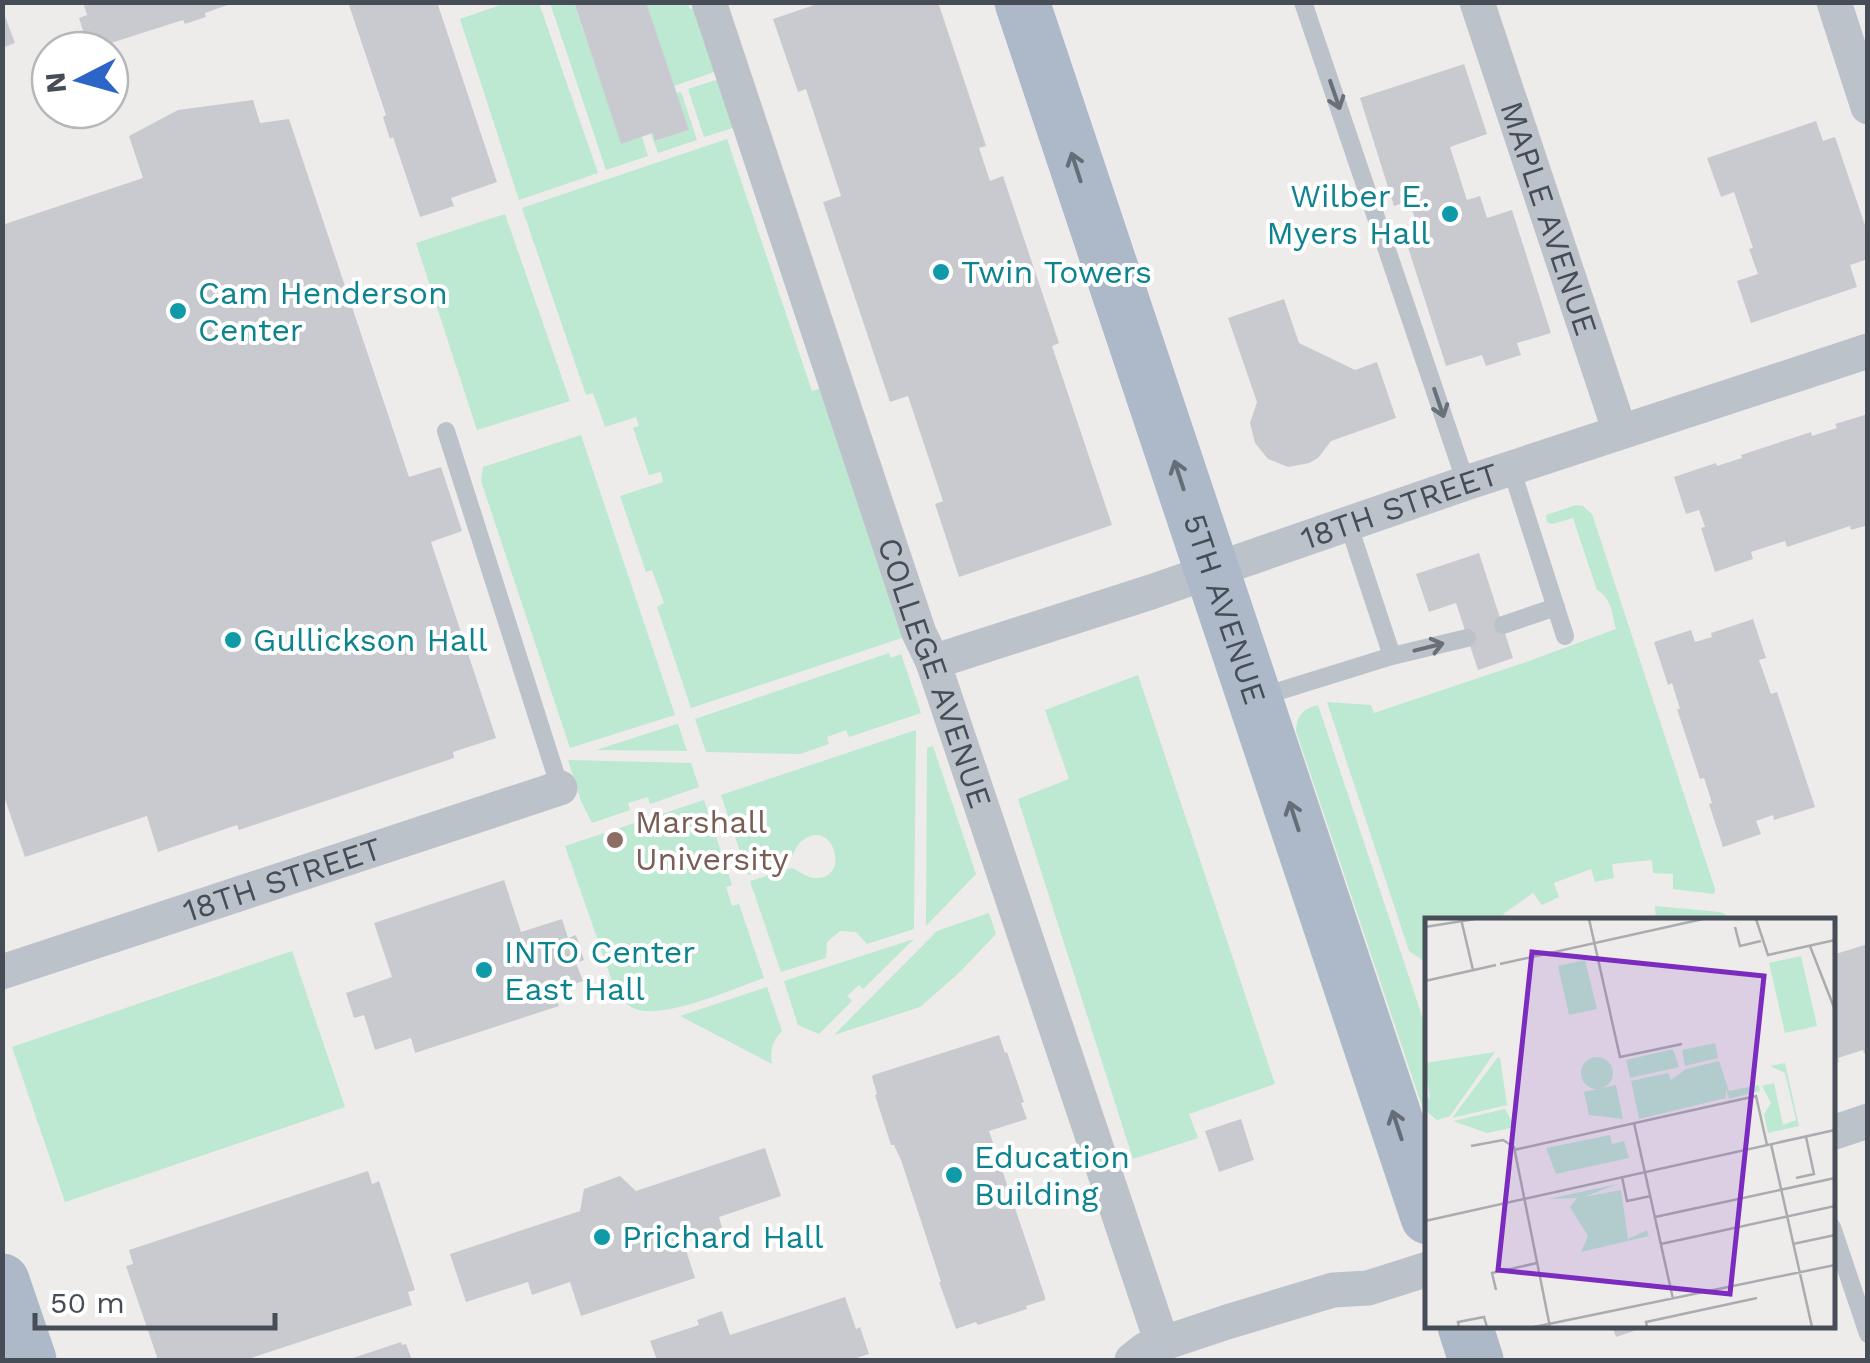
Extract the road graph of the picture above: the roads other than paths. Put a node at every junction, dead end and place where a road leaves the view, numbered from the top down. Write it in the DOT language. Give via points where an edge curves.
graph roads {
  1 [pos="708,2"];
  2 [pos="1022,2"];
  3 [pos="1304,2"];
  4 [pos="1478,2"];
  5 [pos="1834,2"];
  6 [pos="1868,107"];
  7 [pos="1868,351"];
  8 [pos="446,431"];
  9 [pos="1620,432"];
  10 [pos="1511,468"];
  11 [pos="1466,483"];
  12 [pos="1348,522"];
  13 [pos="1211,570"];
  14 [pos="1556,607"];
  15 [pos="1503,626"];
  16 [pos="1565,636"];
  17 [pos="1467,638"];
  18 [pos="1392,656"];
  19 [pos="933,662"];
  20 [pos="1255,699"];
  21 [pos="560,788"];
  22 [pos="2,972"];
  23 [pos="1868,1122"];
  24 [pos="1835,1132"];
  25 [pos="1425,1208"];
  26 [pos="1835,1236"];
  27 [pos="1425,1269"];
  28 [pos="2,1282"];
  29 [pos="1465,1328"];
  30 [pos="1868,1334"];
  31 [pos="1147,1352"];
  32 [pos="29,1360"];
  33 [pos="1476,1360"];
  1 -- 19 [label="street, COLLEGE AVENUE"];
  13 -- 2 [label="main road, 5TH AVENUE, one-way"];
  3 -- 11 [label="lane, one-way"];
  4 -- 9 [label="street, MAPLE AVENUE"];
  5 -- 6 [label="street"];
  7 -- 9 [label="street, 18TH STREET"];
  8 -- 21 [label="lane"];
  9 -- 10 [label="street, 18TH STREET"];
  10 -- 11 [label="street, 18TH STREET"];
  10 -- 14 [label="lane"];
  11 -- 12 [label="street, 18TH STREET"];
  12 -- 13 [label="street, 18TH STREET"];
  12 -- 18 [label="lane"];
  13 -- 19 [label="street, 18TH STREET"];
  13 -- 20 [label="main road, 5TH AVENUE"];
  14 -- 15 [label="lane"];
  14 -- 16 [label="lane"];
  18 -- 17 [label="lane, one-way"];
  18 -- 20 [label="lane"];
  19 -- 31 [label="street, COLLEGE AVENUE"];
  25 -- 20 [label="main road, 5TH AVENUE, one-way"];
  21 -- 22 [label="street, 18TH STREET"];
  23 -- 24 [label="street"];
  26 -- 30 [label="lane"];
  27 -- 31 [label="street" via="1368,1288 1333,1290"];
  28 -- 32 [label="main road"];
  29 -- 33 [label="main road"];
}
